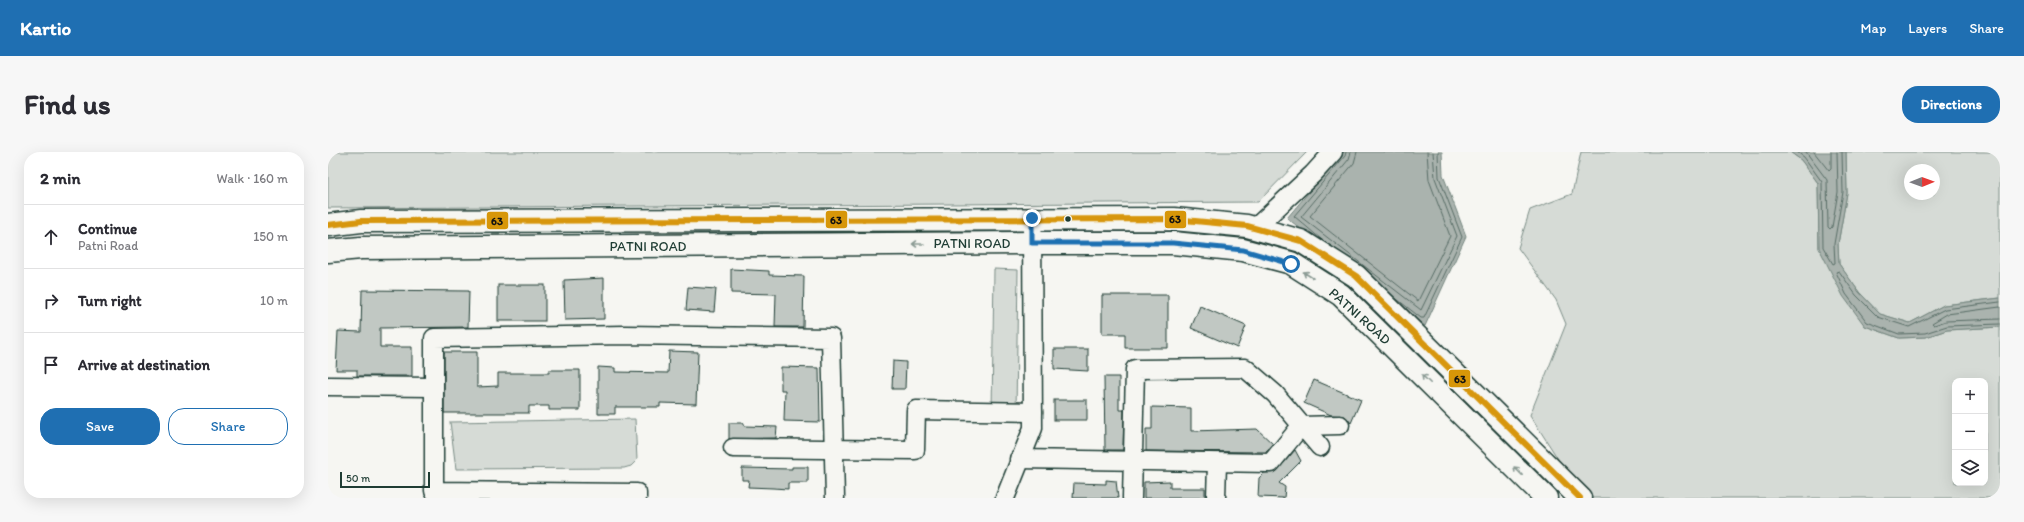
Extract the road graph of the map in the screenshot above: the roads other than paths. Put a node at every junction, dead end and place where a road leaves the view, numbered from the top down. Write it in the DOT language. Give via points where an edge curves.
graph roads {
  1 [pos="1333,152"];
  2 [pos="1032,218"];
  3 [pos="328,225"];
  4 [pos="1254,228"];
  5 [pos="1032,243"];
  6 [pos="328,251"];
  7 [pos="328,386"];
  8 [pos="433,387"];
  9 [pos="1033,412"];
  10 [pos="1340,425"];
  11 [pos="1302,426"];
  12 [pos="1320,447"];
  13 [pos="733,448"];
  14 [pos="833,449"];
  15 [pos="1019,459"];
  16 [pos="1134,462"];
  17 [pos="1217,463"];
  18 [pos="637,498"];
  19 [pos="835,498"];
  20 [pos="1005,498"];
  21 [pos="1132,498"];
  22 [pos="1216,498"];
  23 [pos="1546,498"];
  24 [pos="1580,498"];
  1 -- 4 [label="street"];
  2 -- 3 [label="main road, PATNI ROAD" via="369,221"];
  2 -- 4 [label="main road, PATNI ROAD" via="1174,219"];
  2 -- 5 [label="street"];
  4 -- 24 [label="main road, PATNI ROAD" via="1301,241 1356,276"];
  5 -- 6 [label="main road, PATNI ROAD, one-way" via="377,248"];
  5 -- 9 [label="street"];
  23 -- 5 [label="main road, PATNI ROAD, one-way" via="1341,295 1291,264 1243,250 1173,243"];
  7 -- 8 [label="street"];
  8 -- 14 [label="street" via="434,338 831,338"];
  8 -- 18 [label="street" via="434,491 637,493"];
  9 -- 14 [label="street" via="916,410 915,450"];
  9 -- 15 [label="street" via="1033,428"];
  10 -- 11 [label="street"];
  11 -- 12 [label="street"];
  11 -- 16 [label="street" via="1275,394 1245,368 1135,369"];
  11 -- 17 [label="street" via="1271,463"];
  13 -- 14 [label="street"];
  14 -- 19 [label="street"];
  15 -- 16 [label="street"];
  15 -- 20 [label="street"];
  16 -- 17 [label="street"];
  16 -- 21 [label="street"];
  17 -- 22 [label="street"];
}
